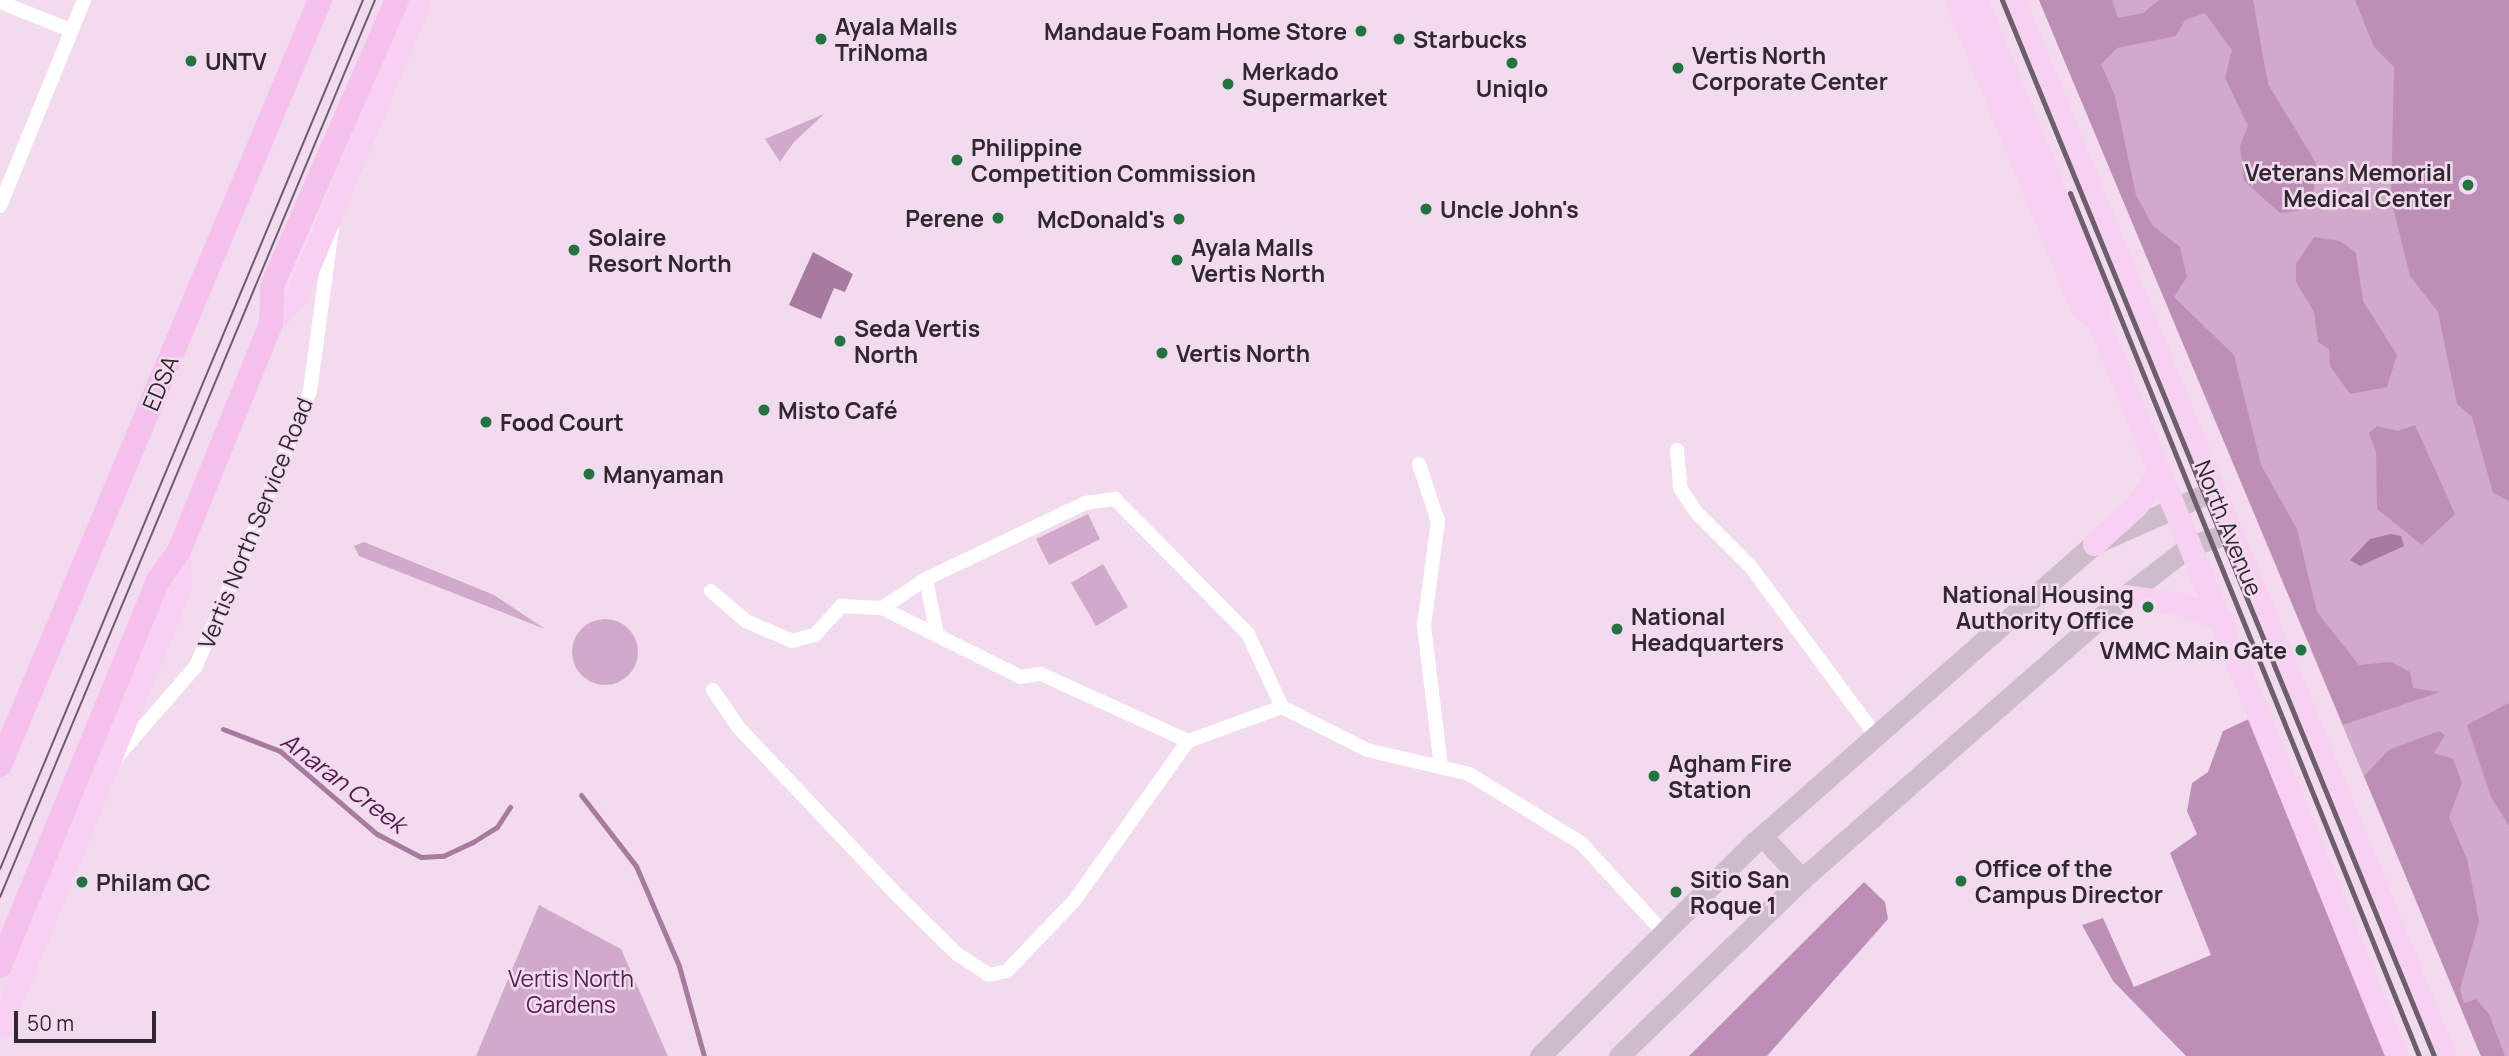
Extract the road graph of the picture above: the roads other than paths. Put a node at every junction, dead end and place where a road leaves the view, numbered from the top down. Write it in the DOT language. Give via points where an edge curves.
graph roads {
  1 [pos="84,0"];
  2 [pos="320,0"];
  3 [pos="397,0"];
  4 [pos="420,0"];
  5 [pos="1956,0"];
  6 [pos="1975,0"];
  7 [pos="2014,0"];
  8 [pos="0,2"];
  9 [pos="1965,22"];
  10 [pos="70,30"];
  11 [pos="1974,46"];
  12 [pos="2004,71"];
  13 [pos="336,200"];
  14 [pos="0,206"];
  15 [pos="2096,318"];
  16 [pos="271,323"];
  17 [pos="1677,450"];
  18 [pos="1419,464"];
  19 [pos="2160,472"];
  20 [pos="2213,491"];
  21 [pos="2173,505"];
  22 [pos="2230,533"];
  23 [pos="2094,544"];
  24 [pos="2190,546"];
  25 [pos="179,551"];
  26 [pos="926,579"];
  27 [pos="711,591"];
  28 [pos="2125,596"];
  29 [pos="882,608"];
  30 [pos="2223,621"];
  31 [pos="937,635"];
  32 [pos="713,690"];
  33 [pos="1282,707"];
  34 [pos="1874,733"];
  35 [pos="1188,741"];
  36 [pos="0,765"];
  37 [pos="1441,766"];
  38 [pos="105,770"];
  39 [pos="1762,836"];
  40 [pos="1802,880"];
  41 [pos="1663,932"];
  42 [pos="0,966"];
  43 [pos="0,1028"];
  44 [pos="1540,1056"];
  45 [pos="1619,1056"];
  46 [pos="2397,1056"];
  47 [pos="2445,1056"];
  1 -- 10 [label="street"];
  2 -- 36 [label="highway, EDSA"];
  3 -- 16 [label="highway" via="272,286"];
  4 -- 13 [label="main road"];
  5 -- 9 [label="main road, North Avenue"];
  6 -- 9 [label="main road"];
  6 -- 12 [label="main road, North Avenue"];
  7 -- 20 [label="main road, North Avenue"];
  8 -- 10 [label="street"];
  9 -- 11 [label="main road, North Avenue"];
  10 -- 14 [label="street"];
  11 -- 12 [label="main road"];
  11 -- 15 [label="main road, North Avenue" via="2082,308"];
  12 -- 15 [label="main road, North Avenue" via="2099,299"];
  13 -- 16 [label="main road" via="297,295"];
  13 -- 38 [label="street, Vertis North Service Road" via="310,391 256,525 196,666"];
  15 -- 19 [label="main road, North Avenue"];
  16 -- 25 [label="highway"];
  17 -- 34 [label="street" via="1680,488 1697,513 1751,567"];
  18 -- 37 [label="street" via="1438,521 1424,626"];
  19 -- 21 [label="main road, North Avenue"];
  19 -- 23 [label="main road" via="2136,506"];
  20 -- 21 [label="main road"];
  20 -- 22 [label="main road, North Avenue"];
  21 -- 23 [label="main road"];
  21 -- 24 [label="main road, North Avenue"];
  22 -- 24 [label="main road"];
  22 -- 47 [label="main road, North Avenue"];
  23 -- 34 [label="main road"];
  24 -- 28 [label="main road"];
  24 -- 30 [label="main road, North Avenue"];
  25 -- 38 [label="main road" via="180,586"];
  25 -- 42 [label="highway" via="159,579"];
  26 -- 29 [label="street"];
  26 -- 31 [label="street"];
  26 -- 33 [label="street" via="1085,503 1115,499 1248,634"];
  27 -- 29 [label="street" via="746,621 792,641 815,635 841,606"];
  28 -- 30 [label="main road" via="2181,604"];
  28 -- 40 [label="main road"];
  29 -- 31 [label="street"];
  30 -- 46 [label="main road, North Avenue"];
  31 -- 35 [label="street" via="1021,677 1041,674"];
  32 -- 35 [label="street" via="739,728 899,897 957,954 989,975 1007,971 1074,901"];
  33 -- 35 [label="street"];
  33 -- 37 [label="street" via="1367,750"];
  34 -- 39 [label="main road"];
  37 -- 41 [label="street" via="1469,774 1544,815 1581,843"];
  38 -- 43 [label="main road"];
  39 -- 40 [label="main road"];
  39 -- 41 [label="main road"];
  40 -- 45 [label="main road"];
  41 -- 44 [label="main road"];
}
